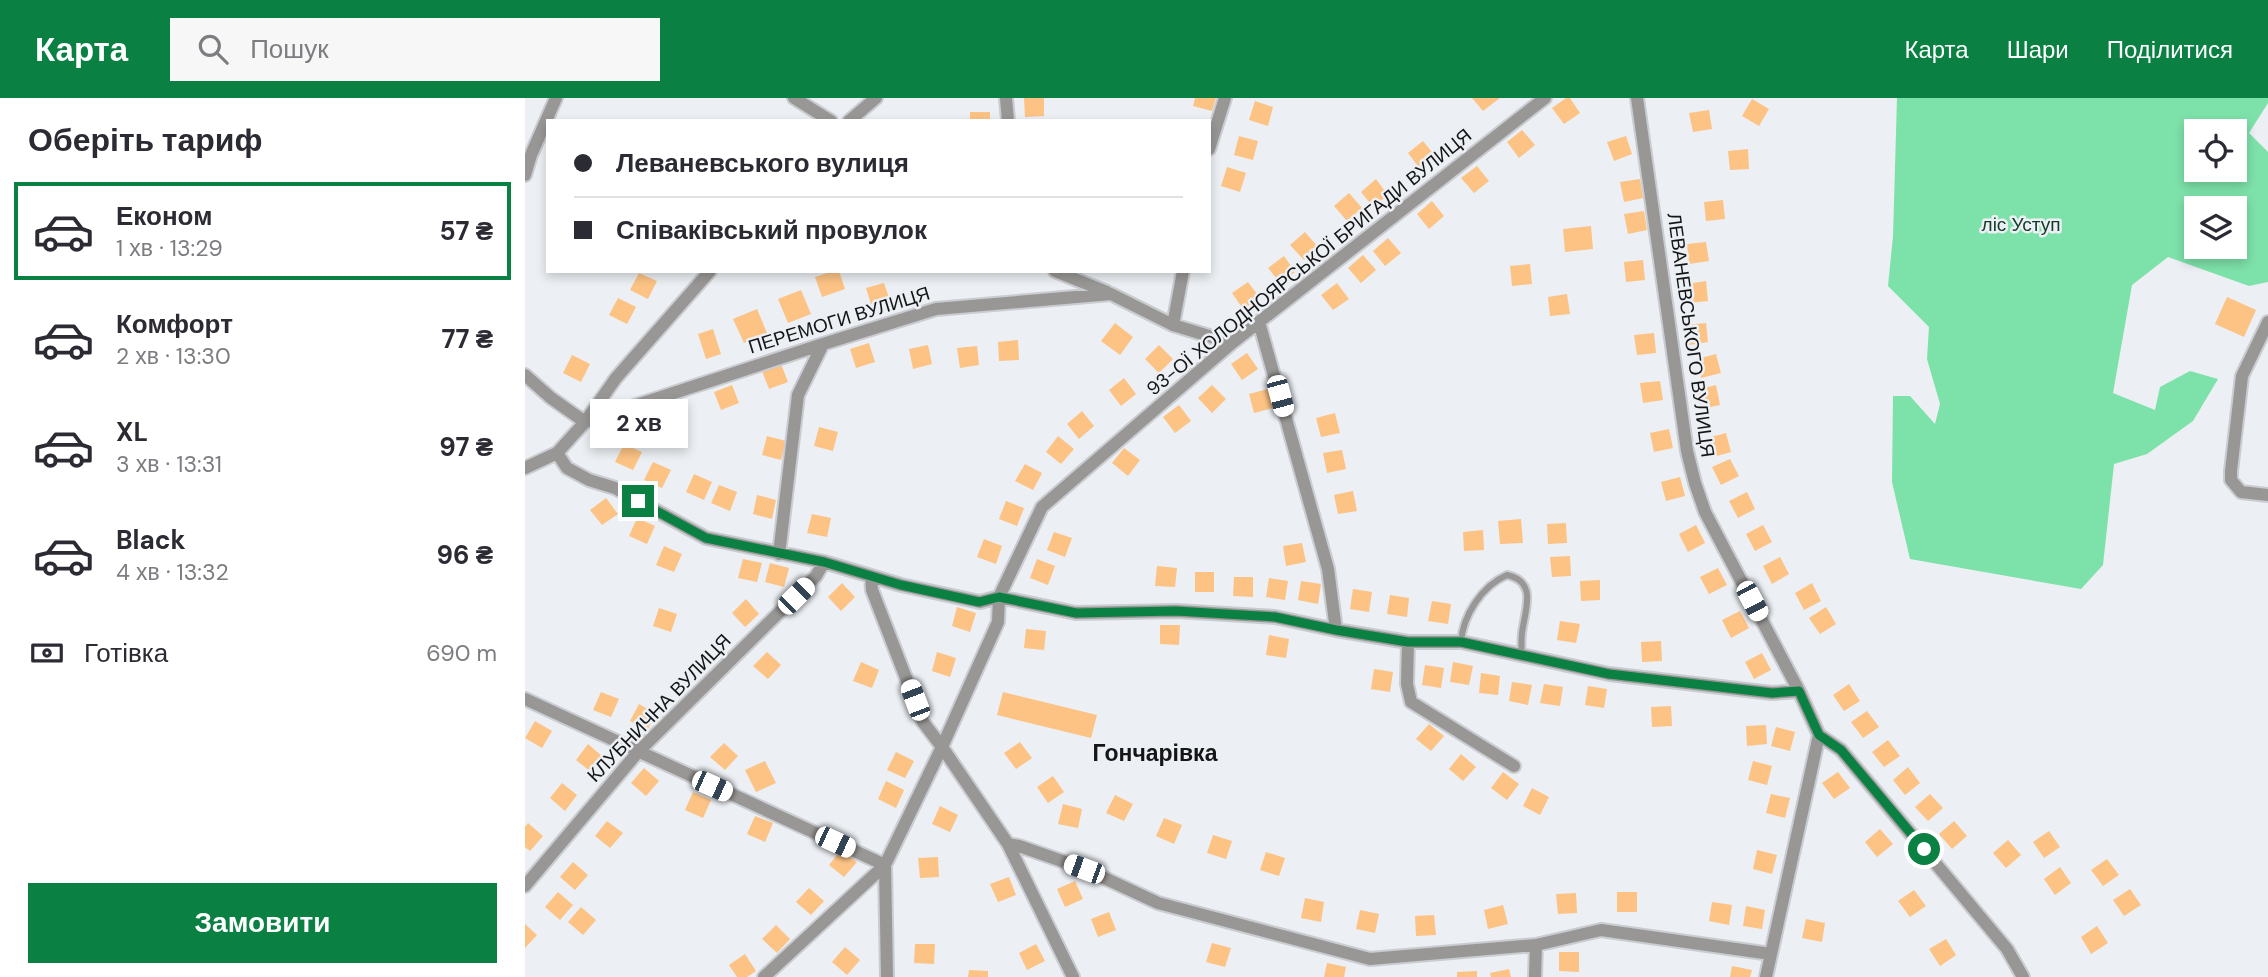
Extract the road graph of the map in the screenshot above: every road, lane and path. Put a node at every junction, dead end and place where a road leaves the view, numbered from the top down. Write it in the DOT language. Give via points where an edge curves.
graph roads {
  1 [pos="556,98"];
  2 [pos="794,98"];
  3 [pos="876,98"];
  4 [pos="1006,98"];
  5 [pos="1225,98"];
  6 [pos="1545,98"];
  7 [pos="1637,98"];
  8 [pos="547,119"];
  9 [pos="828,119"];
  10 [pos="851,119"];
  11 [pos="1008,119"];
  12 [pos="546,121"];
  13 [pos="1211,143"];
  14 [pos="525,175"];
  15 [pos="708,273"];
  16 [pos="1060,273"];
  17 [pos="1183,273"];
  18 [pos="1111,294"];
  19 [pos="1259,322"];
  20 [pos="2268,322"];
  21 [pos="1173,325"];
  22 [pos="1232,343"];
  23 [pos="823,344"];
  24 [pos="525,375"];
  25 [pos="585,422"];
  26 [pos="557,453"];
  27 [pos="525,468"];
  28 [pos="2268,495"];
  29 [pos="779,554"];
  30 [pos="824,562"];
  31 [pos="871,576"];
  32 [pos="999,597"];
  33 [pos="1336,630"];
  34 [pos="1408,642"];
  35 [pos="1461,642"];
  36 [pos="1521,656"];
  37 [pos="1799,691"];
  38 [pos="525,699"];
  39 [pos="1819,735"];
  40 [pos="942,747"];
  41 [pos="638,752"];
  42 [pos="1514,766"];
  43 [pos="1008,844"];
  44 [pos="885,865"];
  45 [pos="525,886"];
  46 [pos="1536,945"];
  47 [pos="1770,954"];
  48 [pos="764,977"];
  49 [pos="887,977"];
  50 [pos="1073,977"];
  51 [pos="1535,977"];
  52 [pos="1766,977"];
  53 [pos="2023,977"];
  1 -- 8 [label="street"];
  2 -- 9 [label="street"];
  3 -- 10 [label="street"];
  4 -- 11 [label="street"];
  5 -- 13 [label="street"];
  6 -- 19 [label="street, 93-ОЇ ХОЛОДНОЯРСЬКОЇ БРИГАДИ ВУЛИЦЯ"];
  7 -- 37 [label="street, ЛЕВАНЕВСЬКОГО ВУЛИЦЯ" via="1686,451 1705,512"];
  12 -- 14 [label="street"];
  15 -- 25 [label="street, ПЕРЕМОГИ ВУЛИЦЯ" via="616,378"];
  16 -- 18 [label="street"];
  17 -- 21 [label="street"];
  18 -- 21 [label="street"];
  18 -- 23 [label="street, ПЕРЕМОГИ ВУЛИЦЯ" via="936,309"];
  19 -- 22 [label="street, 93-ОЇ ХОЛОДНОЯРСЬКОЇ БРИГАДИ ВУЛИЦЯ"];
  19 -- 33 [label="street" via="1328,569"];
  20 -- 28 [label="street" via="2242,376 2231,480 2241,492"];
  21 -- 22 [label="street"];
  22 -- 32 [label="street, 93-ОЇ ХОЛОДНОЯРСЬКОЇ БРИГАДИ ВУЛИЦЯ" via="1042,508"];
  23 -- 25 [label="street, ПЕРЕМОГИ ВУЛИЦЯ"];
  23 -- 29 [label="street" via="798,395"];
  24 -- 25 [label="street"];
  25 -- 26 [label="street, ПЕРЕМОГИ ВУЛИЦЯ"];
  26 -- 27 [label="street, ПЕРЕМОГИ ВУЛИЦЯ"];
  26 -- 29 [label="street" via="566,468 615,488 706,538"];
  29 -- 30 [label="street"];
  30 -- 31 [label="street"];
  30 -- 41 [label="street, КЛУБНИЧНА ВУЛИЦЯ" via="816,576"];
  31 -- 32 [label="street" via="979,602"];
  31 -- 40 [label="street" via="872,590 923,722"];
  32 -- 33 [label="street" via="1076,613 1176,611 1275,617"];
  32 -- 40 [label="street, 93-ОЇ ХОЛОДНОЯРСЬКОЇ БРИГАДИ ВУЛИЦЯ" via="998,622"];
  33 -- 34 [label="street"];
  34 -- 35 [label="street"];
  34 -- 42 [label="street" via="1411,702"];
  35 -- 36 [label="street"];
  35 -- 36 [label="lane" via="1480,595 1507,575 1519,578 1527,595"];
  36 -- 37 [label="street" via="1609,674 1772,693"];
  37 -- 39 [label="street, ЛЕВАНЕВСЬКОГО ВУЛИЦЯ"];
  38 -- 41 [label="street"];
  39 -- 47 [label="street"];
  39 -- 53 [label="street, ЛЕВАНЕВСЬКОГО ВУЛИЦЯ" via="1850,760 2007,949"];
  40 -- 43 [label="street"];
  40 -- 44 [label="street, 93-ОЇ ХОЛОДНОЯРСЬКОЇ БРИГАДИ ВУЛИЦЯ"];
  41 -- 44 [label="street"];
  41 -- 45 [label="street, КЛУБНИЧНА ВУЛИЦЯ"];
  43 -- 46 [label="street" via="1084,869 1158,903 1370,959"];
  43 -- 50 [label="street"];
  44 -- 48 [label="street, 93-ОЇ ХОЛОДНОЯРСЬКОЇ БРИГАДИ ВУЛИЦЯ"];
  44 -- 49 [label="street"];
  46 -- 47 [label="street" via="1601,930"];
  46 -- 51 [label="street"];
  47 -- 52 [label="street"];
}
